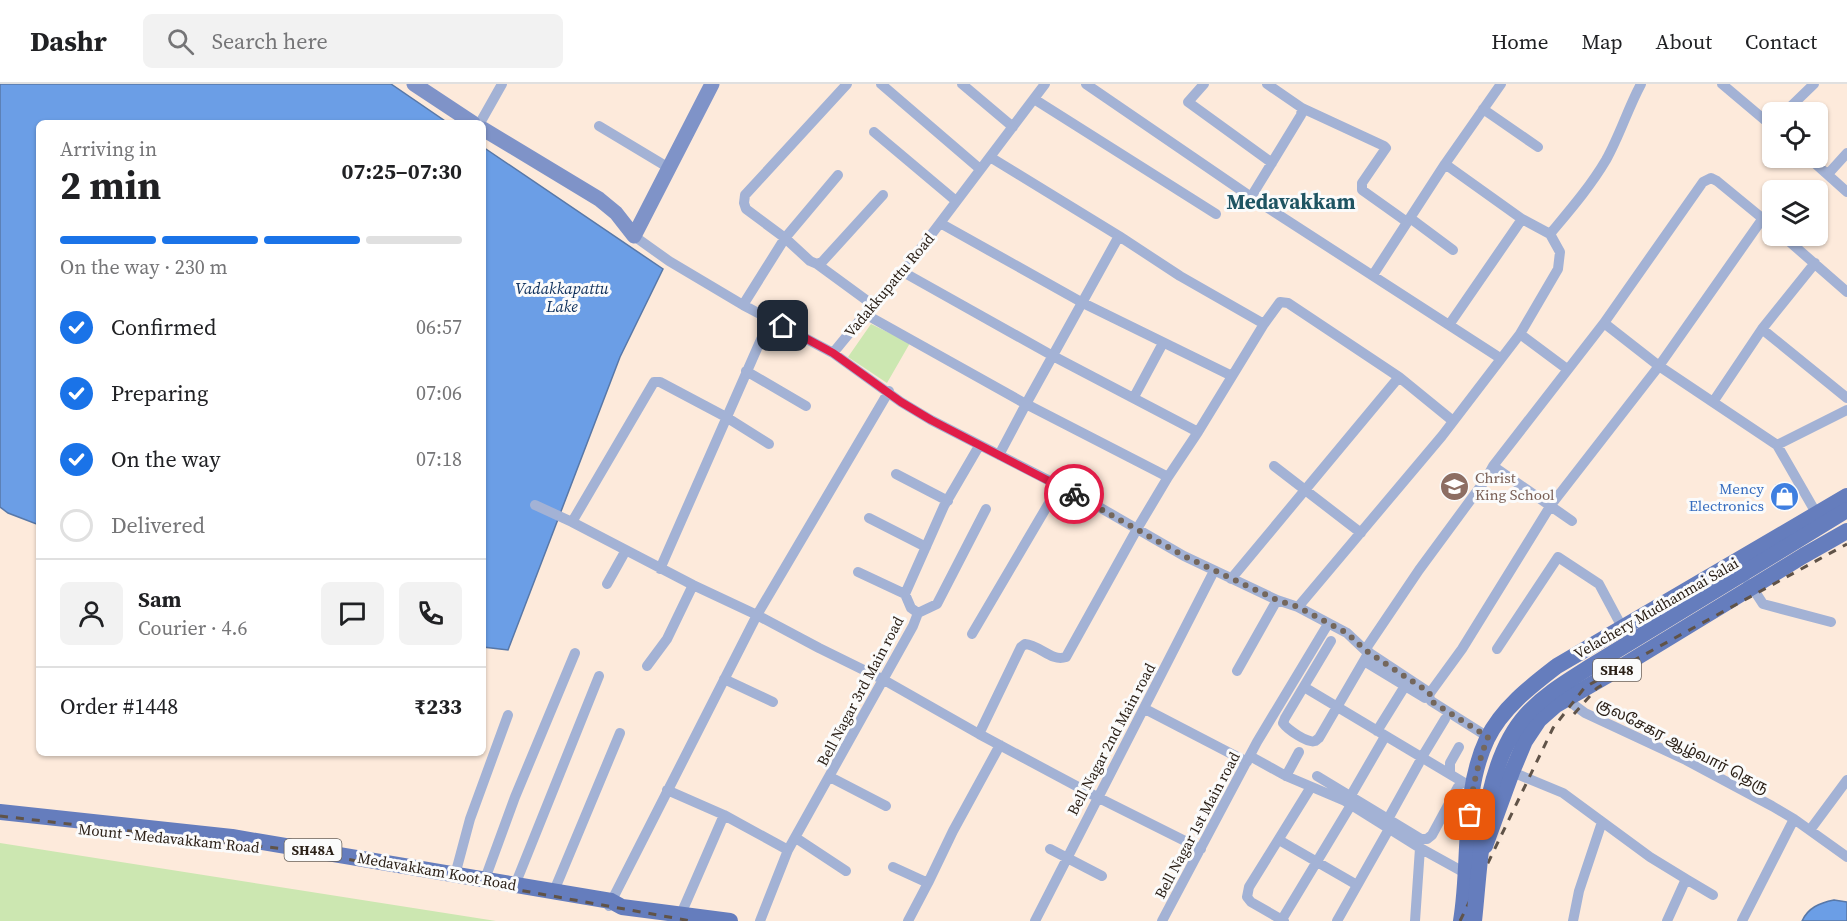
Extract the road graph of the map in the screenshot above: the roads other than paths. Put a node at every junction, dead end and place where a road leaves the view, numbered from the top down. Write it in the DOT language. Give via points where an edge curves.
graph roads {
  1 [pos="502,84"];
  2 [pos="712,84"];
  3 [pos="847,84"];
  4 [pos="881,84"];
  5 [pos="962,84"];
  6 [pos="1045,84"];
  7 [pos="1086,84"];
  8 [pos="1204,84"];
  9 [pos="1267,84"];
  10 [pos="1501,84"];
  11 [pos="1641,84"];
  12 [pos="1722,84"];
  13 [pos="1814,84"];
  14 [pos="421,86"];
  15 [pos="1735,88"];
  16 [pos="1034,99"];
  17 [pos="1795,102"];
  18 [pos="1302,108"];
  19 [pos="1483,109"];
  20 [pos="1762,115"];
  21 [pos="468,120"];
  22 [pos="482,120"];
  23 [pos="598,126"];
  24 [pos="1013,127"];
  25 [pos="486,131"];
  26 [pos="874,132"];
  27 [pos="1538,147"];
  28 [pos="1847,153"];
  29 [pos="990,157"];
  30 [pos="1272,163"];
  31 [pos="1445,164"];
  32 [pos="669,168"];
  33 [pos="1821,168"];
  34 [pos="980,169"];
  35 [pos="1828,174"];
  36 [pos="838,175"];
  37 [pos="1847,192"];
  38 [pos="884,195"];
  39 [pos="1251,197"];
  40 [pos="956,201"];
  41 [pos="1216,214"];
  42 [pos="1762,217"];
  43 [pos="1522,219"];
  44 [pos="1762,219"];
  45 [pos="1408,220"];
  46 [pos="940,223"];
  47 [pos="1550,234"];
  48 [pos="634,236"];
  49 [pos="1119,236"];
  50 [pos="785,238"];
  51 [pos="1795,246"];
  52 [pos="1453,250"];
  53 [pos="1815,263"];
  54 [pos="817,264"];
  55 [pos="903,272"];
  56 [pos="1373,275"];
  57 [pos="1847,292"];
  58 [pos="1083,303"];
  59 [pos="743,305"];
  60 [pos="873,305"];
  61 [pos="865,314"];
  62 [pos="770,319"];
  63 [pos="1604,322"];
  64 [pos="1264,324"];
  65 [pos="1449,325"];
  66 [pos="1762,329"];
  67 [pos="1520,334"];
  68 [pos="1163,343"];
  69 [pos="833,353"];
  70 [pos="1053,356"];
  71 [pos="1500,358"];
  72 [pos="1659,366"];
  73 [pos="1567,369"];
  74 [pos="746,371"];
  75 [pos="1232,376"];
  76 [pos="1399,376"];
  77 [pos="889,391"];
  78 [pos="1134,397"];
  79 [pos="1847,398"];
  80 [pos="1713,402"];
  81 [pos="1026,404"];
  82 [pos="806,406"];
  83 [pos="1847,410"];
  84 [pos="726,417"];
  85 [pos="1453,421"];
  86 [pos="1198,432"];
  87 [pos="770,444"];
  88 [pos="1778,445"];
  89 [pos="979,446"];
  90 [pos="999,455"];
  91 [pos="1274,466"];
  92 [pos="1493,466"];
  93 [pos="896,474"];
  94 [pos="1168,477"];
  95 [pos="1059,486"];
  96 [pos="1304,490"];
  97 [pos="1847,496"];
  98 [pos="948,501"];
  99 [pos="535,505"];
  100 [pos="1551,505"];
  101 [pos="986,509"];
  102 [pos="1847,510"];
  103 [pos="1816,514"];
  104 [pos="869,518"];
  105 [pos="1572,521"];
  106 [pos="572,522"];
  107 [pos="1137,529"];
  108 [pos="1847,531"];
  109 [pos="1361,534"];
  110 [pos="1830,540"];
  111 [pos="926,547"];
  112 [pos="626,550"];
  113 [pos="1725,568"];
  114 [pos="660,569"];
  115 [pos="1214,571"];
  116 [pos="858,572"];
  117 [pos="1231,579"];
  118 [pos="607,584"];
  119 [pos="693,585"];
  120 [pos="1752,587"];
  121 [pos="905,594"];
  122 [pos="1277,600"];
  123 [pos="1298,607"];
  124 [pos="918,613"];
  125 [pos="757,615"];
  126 [pos="1831,622"];
  127 [pos="1328,624"];
  128 [pos="1622,627"];
  129 [pos="972,634"];
  130 [pos="1331,641"];
  131 [pos="1497,649"];
  132 [pos="575,653"];
  133 [pos="1366,654"];
  134 [pos="647,666"];
  135 [pos="1237,670"];
  136 [pos="599,676"];
  137 [pos="724,680"];
  138 [pos="884,680"];
  139 [pos="1405,686"];
  140 [pos="1304,687"];
  141 [pos="1428,695"];
  142 [pos="1566,699"];
  143 [pos="1516,700"];
  144 [pos="772,702"];
  145 [pos="1336,706"];
  146 [pos="1145,709"];
  147 [pos="508,715"];
  148 [pos="1345,716"];
  149 [pos="1445,719"];
  150 [pos="1539,720"];
  151 [pos="620,733"];
  152 [pos="979,734"];
  153 [pos="1380,735"];
  154 [pos="1488,737"];
  155 [pos="1000,745"];
  156 [pos="1459,747"];
  157 [pos="1299,752"];
  158 [pos="1248,759"];
  159 [pos="1420,760"];
  160 [pos="1512,772"];
  161 [pos="1450,774"];
  162 [pos="1286,776"];
  163 [pos="830,777"];
  164 [pos="1847,780"];
  165 [pos="1314,782"];
  166 [pos="667,790"];
  167 [pos="1467,790"];
  168 [pos="1097,796"];
  169 [pos="1351,801"];
  170 [pos="886,806"];
  171 [pos="0,812"];
  172 [pos="724,815"];
  173 [pos="0,819"];
  174 [pos="1794,819"];
  175 [pos="1602,822"];
  176 [pos="1388,824"];
  177 [pos="1810,830"];
  178 [pos="796,838"];
  179 [pos="1279,840"];
  180 [pos="1420,848"];
  181 [pos="1050,849"];
  182 [pos="1201,849"];
  183 [pos="788,850"];
  184 [pos="1847,856"];
  185 [pos="1067,858"];
  186 [pos="1317,861"];
  187 [pos="893,867"];
  188 [pos="846,871"];
  189 [pos="1467,874"];
  190 [pos="455,875"];
  191 [pos="1102,876"];
  192 [pos="485,879"];
  193 [pos="1686,879"];
  194 [pos="928,883"];
  195 [pos="515,885"];
  196 [pos="1357,885"];
  197 [pos="554,891"];
  198 [pos="1713,895"];
  199 [pos="614,905"];
  200 [pos="681,914"];
  201 [pos="1465,919"];
  202 [pos="1282,920"];
  203 [pos="730,921"];
  204 [pos="760,921"];
  205 [pos="908,921"];
  206 [pos="1035,921"];
  207 [pos="1162,921"];
  208 [pos="1337,921"];
  209 [pos="1415,921"];
  210 [pos="1573,921"];
  211 [pos="1667,921"];
  212 [pos="1742,921"];
  1 -- 22 [label="street"];
  2 -- 32 [label="street"];
  3 -- 50 [label="street" via="745,195 746,209"];
  4 -- 34 [label="street"];
  5 -- 24 [label="street"];
  6 -- 16 [label="street, Vadakkupattu Road"];
  7 -- 39 [label="street"];
  8 -- 30 [label="street" via="1188,102"];
  9 -- 18 [label="street"];
  10 -- 19 [label="street"];
  11 -- 47 [label="street" via="1590,186"];
  12 -- 15 [label="street"];
  13 -- 17 [label="street"];
  14 -- 21 [label="street"];
  15 -- 20 [label="street"];
  16 -- 24 [label="street, Vadakkupattu Road"];
  16 -- 41 [label="street"];
  18 -- 30 [label="street"];
  18 -- 45 [label="street" via="1386,148 1362,183 1362,190"];
  19 -- 27 [label="street"];
  19 -- 31 [label="street"];
  23 -- 32 [label="street"];
  24 -- 29 [label="street, Vadakkupattu Road"];
  25 -- 48 [label="street" via="599,199"];
  26 -- 40 [label="street"];
  28 -- 35 [label="street"];
  29 -- 34 [label="street, Vadakkupattu Road"];
  29 -- 49 [label="street"];
  30 -- 39 [label="street"];
  31 -- 43 [label="street"];
  31 -- 45 [label="street"];
  32 -- 48 [label="street"];
  33 -- 35 [label="street"];
  34 -- 40 [label="street, Vadakkupattu Road"];
  35 -- 37 [label="street"];
  36 -- 50 [label="street"];
  38 -- 54 [label="street"];
  39 -- 56 [label="street"];
  40 -- 46 [label="street, Vadakkupattu Road"];
  42 -- 63 [label="street" via="1711,178 1703,182"];
  43 -- 47 [label="street"];
  43 -- 65 [label="street"];
  44 -- 72 [label="street"];
  45 -- 52 [label="street"];
  45 -- 56 [label="street"];
  46 -- 55 [label="street, Vadakkupattu Road"];
  46 -- 58 [label="street"];
  47 -- 67 [label="street" via="1560,252 1558,269"];
  48 -- 59 [label="street"];
  49 -- 58 [label="street"];
  49 -- 64 [label="street"];
  50 -- 54 [label="street"];
  50 -- 59 [label="street"];
  51 -- 53 [label="street"];
  53 -- 57 [label="street"];
  53 -- 66 [label="street"];
  54 -- 60 [label="street"];
  55 -- 60 [label="street, Vadakkupattu Road"];
  55 -- 70 [label="street"];
  56 -- 65 [label="street"];
  58 -- 68 [label="street"];
  58 -- 70 [label="street"];
  59 -- 62 [label="street"];
  60 -- 61 [label="street, Vadakkupattu Road"];
  61 -- 69 [label="street, Vadakkupattu Road"];
  61 -- 81 [label="street"];
  62 -- 69 [label="street"];
  62 -- 74 [label="street"];
  63 -- 72 [label="street"];
  63 -- 73 [label="street"];
  64 -- 75 [label="street"];
  64 -- 76 [label="street" via="1280,302 1288,303"];
  65 -- 71 [label="street"];
  66 -- 79 [label="street"];
  66 -- 80 [label="street"];
  67 -- 71 [label="street"];
  67 -- 73 [label="street"];
  68 -- 75 [label="street"];
  68 -- 78 [label="street"];
  69 -- 77 [label="street"];
  70 -- 78 [label="street"];
  70 -- 81 [label="street"];
  71 -- 85 [label="street"];
  72 -- 80 [label="street"];
  72 -- 100 [label="street"];
  73 -- 92 [label="street"];
  74 -- 82 [label="street"];
  74 -- 84 [label="street"];
  75 -- 86 [label="street"];
  76 -- 85 [label="street"];
  76 -- 96 [label="street"];
  77 -- 89 [label="street" via="901,402"];
  77 -- 125 [label="street"];
  78 -- 86 [label="street"];
  80 -- 88 [label="street"];
  81 -- 90 [label="street"];
  81 -- 94 [label="street"];
  83 -- 88 [label="street"];
  84 -- 87 [label="street"];
  84 -- 106 [label="street" via="654,382"];
  84 -- 114 [label="street"];
  85 -- 109 [label="street"];
  86 -- 94 [label="street"];
  88 -- 103 [label="street"];
  89 -- 90 [label="street"];
  89 -- 98 [label="street"];
  90 -- 95 [label="street"];
  91 -- 96 [label="street"];
  92 -- 100 [label="street"];
  92 -- 133 [label="street" via="1419,570"];
  93 -- 98 [label="street"];
  94 -- 107 [label="street"];
  95 -- 107 [label="street"];
  95 -- 129 [label="street"];
  96 -- 109 [label="street"];
  96 -- 117 [label="street"];
  97 -- 103 [label="main road, Velachery Mudhanmai Salai / SH48"];
  98 -- 111 [label="street"];
  99 -- 106 [label="street"];
  100 -- 105 [label="street"];
  100 -- 141 [label="street" via="1462,649"];
  101 -- 124 [label="street" via="937,604"];
  102 -- 201 [label="main road, bridge" via="1588,668 1551,692 1525,717 1508,743 1490,793"];
  103 -- 110 [label="street"];
  103 -- 113 [label="main road, Velachery Mudhanmai Salai / SH48"];
  104 -- 111 [label="street"];
  106 -- 112 [label="street"];
  107 -- 115 [label="street"];
  107 -- 152 [label="street" via="1066,657 1055,658 1031,644 1021,647"];
  108 -- 110 [label="main road, Velachery Mudhanmai Salai / SH48"];
  109 -- 123 [label="street"];
  110 -- 120 [label="main road, Velachery Mudhanmai Salai / SH48"];
  111 -- 121 [label="street"];
  112 -- 114 [label="street"];
  112 -- 118 [label="street"];
  113 -- 120 [label="street"];
  113 -- 128 [label="main road, Velachery Mudhanmai Salai / SH48"];
  114 -- 119 [label="street"];
  115 -- 117 [label="street"];
  115 -- 146 [label="street, Bell Nagar 2nd Main road"];
  116 -- 121 [label="street"];
  117 -- 122 [label="street"];
  119 -- 125 [label="street"];
  119 -- 134 [label="street" via="667,639"];
  120 -- 126 [label="street" via="1763,604"];
  120 -- 142 [label="main road, Velachery Mudhanmai Salai / SH48"];
  121 -- 124 [label="street, Bell Nagar 3rd Main road"];
  122 -- 123 [label="street"];
  122 -- 135 [label="street"];
  123 -- 127 [label="street"];
  124 -- 138 [label="street, Bell Nagar 3rd Main road"];
  125 -- 137 [label="street"];
  125 -- 138 [label="street"];
  127 -- 133 [label="street" via="1347,633"];
  127 -- 158 [label="street, Bell Nagar 1st Main road"];
  128 -- 131 [label="street" via="1599,584 1558,557"];
  128 -- 143 [label="main road, Velachery Mudhanmai Salai / SH48" via="1557,666"];
  130 -- 140 [label="street"];
  132 -- 192 [label="street"];
  133 -- 139 [label="street"];
  133 -- 141 [label="street"];
  133 -- 145 [label="street"];
  136 -- 195 [label="street"];
  137 -- 144 [label="street"];
  137 -- 166 [label="street"];
  138 -- 152 [label="street"];
  138 -- 163 [label="street, Bell Nagar 3rd Main road"];
  139 -- 141 [label="street"];
  139 -- 153 [label="street"];
  140 -- 145 [label="street"];
  140 -- 145 [label="street" via="1285,718 1287,729 1315,741"];
  141 -- 154 [label="street" via="1431,701"];
  142 -- 150 [label="main road, Velachery Mudhanmai Salai / SH48"];
  142 -- 174 [label="street, குலசேகர ஆழ்வார் தெரு" via="1585,713 1686,760"];
  143 -- 150 [label="main road"];
  143 -- 154 [label="main road, Velachery Mudhanmai Salai / SH48"];
  145 -- 153 [label="street"];
  146 -- 158 [label="street"];
  146 -- 168 [label="street, Bell Nagar 2nd Main road"];
  147 -- 190 [label="street" via="470,819"];
  148 -- 153 [label="street"];
  149 -- 159 [label="street"];
  150 -- 160 [label="main road, Velachery Mudhanmai Salai / SH48"];
  151 -- 197 [label="street"];
  152 -- 155 [label="street"];
  153 -- 159 [label="street"];
  153 -- 169 [label="street"];
  154 -- 167 [label="main road, Velachery Mudhanmai Salai / SH48"];
  155 -- 168 [label="street"];
  155 -- 194 [label="street"];
  156 -- 161 [label="street" via="1450,763"];
  157 -- 162 [label="street"];
  158 -- 162 [label="street"];
  158 -- 182 [label="street, Bell Nagar 1st Main road"];
  159 -- 161 [label="street"];
  159 -- 167 [label="street"];
  159 -- 176 [label="street"];
  160 -- 175 [label="street" via="1563,793"];
  160 -- 201 [label="main road, Velachery Mudhanmai Salai / SH48"];
  161 -- 167 [label="street"];
  162 -- 165 [label="street"];
  163 -- 170 [label="street"];
  163 -- 178 [label="street, Bell Nagar 3rd Main road"];
  164 -- 177 [label="street"];
  165 -- 169 [label="street"];
  165 -- 179 [label="street"];
  166 -- 172 [label="street"];
  166 -- 199 [label="street"];
  167 -- 176 [label="street" via="1427,839"];
  167 -- 189 [label="main road, Velachery Mudhanmai Salai / SH48"];
  168 -- 182 [label="street"];
  168 -- 185 [label="street, Bell Nagar 2nd Main road"];
  169 -- 176 [label="street"];
  169 -- 186 [label="street"];
  171 -- 190 [label="main road, Medavakkam Koot Road / SH48A" via="232,837"];
  172 -- 183 [label="street"];
  172 -- 200 [label="street"];
  173 -- 199 [label="main road, Mount - Medavakkam Road / SH48A" via="302,852"];
  174 -- 177 [label="street, குலசேகர ஆழ்வார் தெரு"];
  174 -- 212 [label="street"];
  175 -- 193 [label="street"];
  175 -- 210 [label="street"];
  176 -- 180 [label="street"];
  176 -- 196 [label="street"];
  177 -- 184 [label="street, குலசேகர ஆழ்வார் தெரு"];
  178 -- 183 [label="street, Bell Nagar 3rd Main road"];
  178 -- 188 [label="street"];
  179 -- 186 [label="street"];
  179 -- 202 [label="street" via="1249,887 1247,897"];
  180 -- 189 [label="street"];
  180 -- 209 [label="street"];
  181 -- 185 [label="street"];
  182 -- 207 [label="street, Bell Nagar 1st Main road"];
  183 -- 204 [label="street, Bell Nagar 3rd Main road"];
  185 -- 191 [label="street"];
  185 -- 206 [label="street, Bell Nagar 2nd Main road"];
  186 -- 196 [label="street"];
  186 -- 202 [label="street"];
  187 -- 194 [label="street"];
  189 -- 201 [label="main road, Velachery Mudhanmai Salai / SH48"];
  190 -- 192 [label="main road, Medavakkam Koot Road / SH48A"];
  192 -- 195 [label="main road, Medavakkam Koot Road / SH48A"];
  193 -- 198 [label="street"];
  193 -- 211 [label="street"];
  194 -- 205 [label="street"];
  195 -- 197 [label="main road, Medavakkam Koot Road / SH48A"];
  196 -- 208 [label="street"];
  197 -- 199 [label="main road, Medavakkam Koot Road / SH48A"];
  199 -- 200 [label="main road, Medavakkam Koot Road / SH48A"];
  200 -- 203 [label="main road, Medavakkam Koot Road / SH48A"];
}
